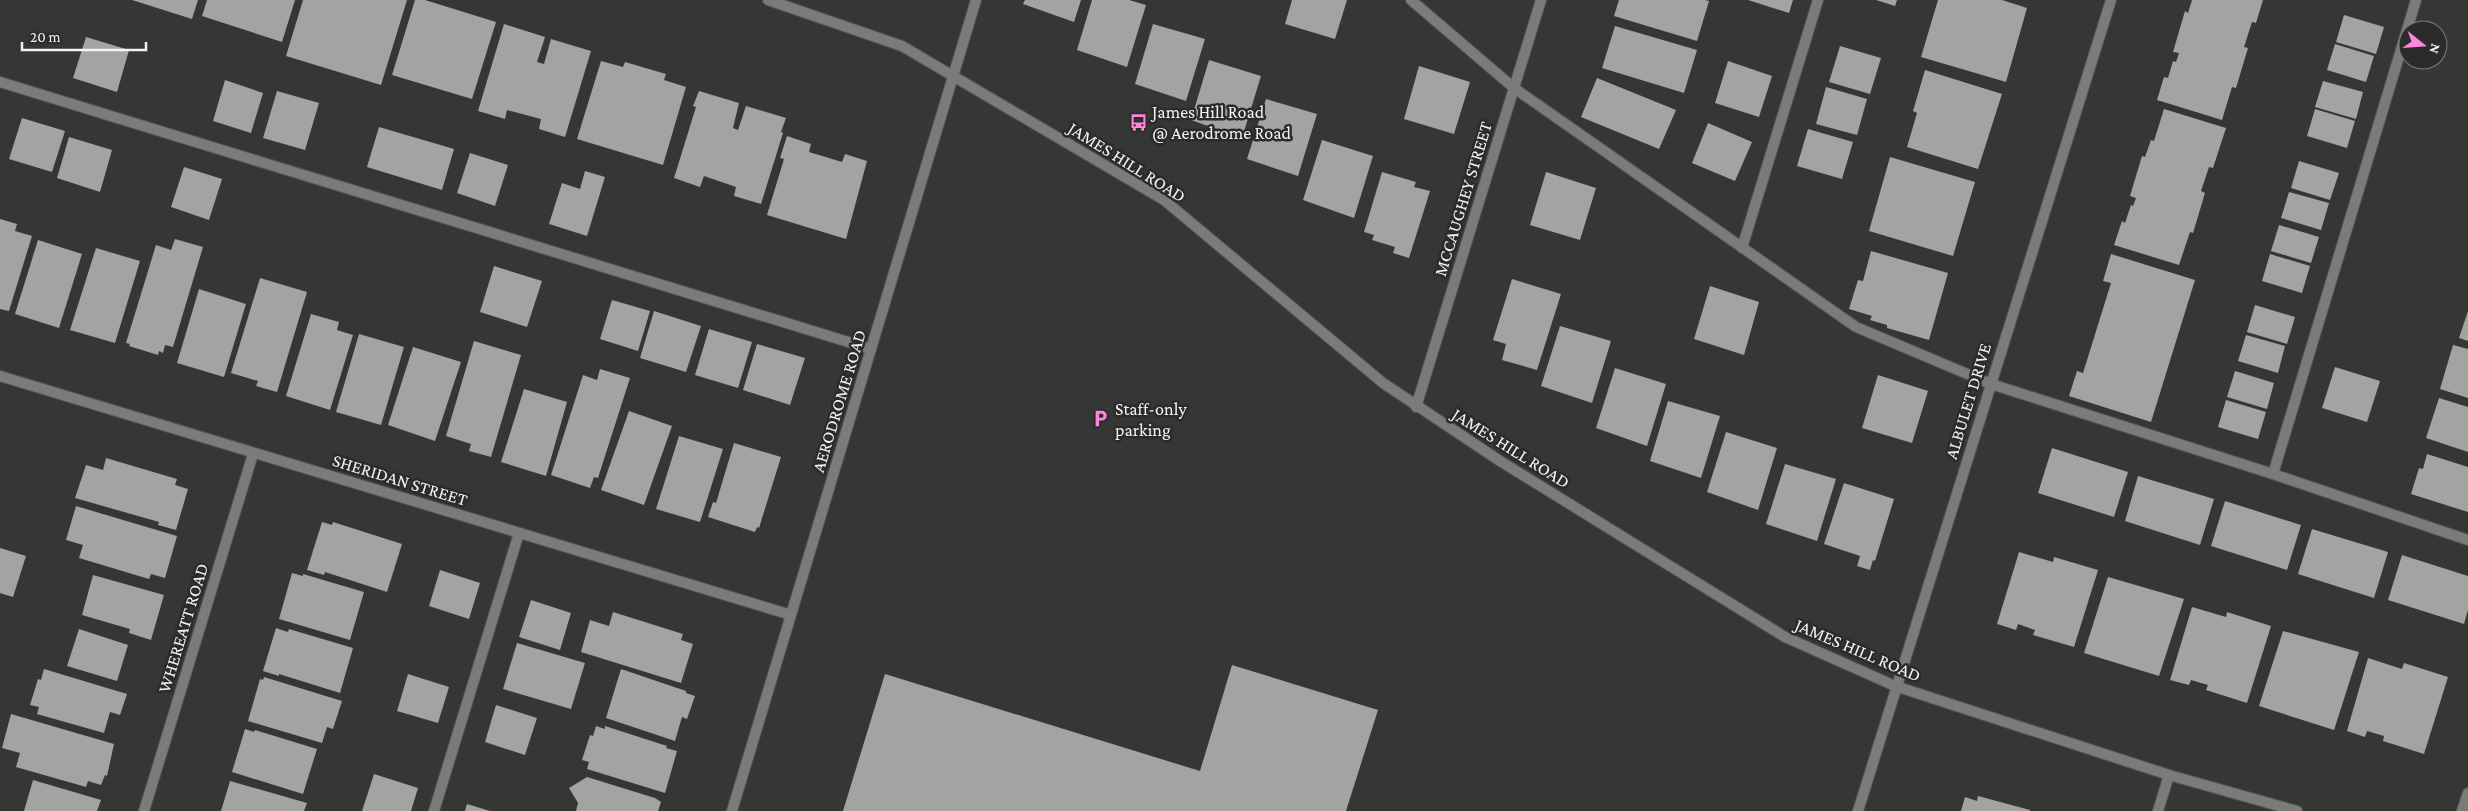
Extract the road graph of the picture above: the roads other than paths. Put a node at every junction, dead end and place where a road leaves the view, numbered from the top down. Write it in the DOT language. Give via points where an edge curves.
graph roads {
  1 [pos="768,0"];
  2 [pos="976,0"];
  3 [pos="1411,0"];
  4 [pos="1541,0"];
  5 [pos="1818,0"];
  6 [pos="2110,0"];
  7 [pos="2416,0"];
  8 [pos="953,77"];
  9 [pos="0,82"];
  10 [pos="1514,88"];
  11 [pos="1742,248"];
  12 [pos="871,348"];
  13 [pos="1,378"];
  14 [pos="1991,384"];
  15 [pos="1416,407"];
  16 [pos="254,454"];
  17 [pos="2273,474"];
  18 [pos="519,533"];
  19 [pos="2468,540"];
  20 [pos="791,615"];
  21 [pos="1895,686"];
  22 [pos="2169,775"];
  23 [pos="2468,793"];
  24 [pos="144,811"];
  25 [pos="434,811"];
  26 [pos="732,811"];
  27 [pos="1858,811"];
  28 [pos="2158,811"];
  29 [pos="2298,811"];
  30 [pos="2462,811"];
  1 -- 8 [label="street, JAMES HILL ROAD" via="902,46"];
  2 -- 8 [label="street, AERODROME ROAD"];
  3 -- 10 [label="street"];
  4 -- 10 [label="street, MCCAUGHEY STREET"];
  5 -- 11 [label="street"];
  6 -- 14 [label="street, ALBULET DRIVE"];
  7 -- 17 [label="street"];
  8 -- 12 [label="street, AERODROME ROAD"];
  8 -- 15 [label="street, JAMES HILL ROAD" via="1164,200"];
  9 -- 12 [label="street"];
  10 -- 11 [label="street"];
  10 -- 15 [label="street, MCCAUGHEY STREET"];
  11 -- 14 [label="street" via="1856,327"];
  12 -- 20 [label="street, AERODROME ROAD"];
  13 -- 16 [label="street, SHERIDAN STREET"];
  14 -- 17 [label="street"];
  14 -- 21 [label="street, ALBULET DRIVE"];
  15 -- 21 [label="street, JAMES HILL ROAD" via="1785,637"];
  16 -- 18 [label="street, SHERIDAN STREET"];
  16 -- 24 [label="street, WHEREATT ROAD"];
  17 -- 19 [label="street"];
  18 -- 20 [label="street, SHERIDAN STREET"];
  18 -- 25 [label="street"];
  20 -- 26 [label="street, AERODROME ROAD"];
  21 -- 22 [label="street, JAMES HILL ROAD"];
  21 -- 27 [label="street, ALBULET DRIVE"];
  22 -- 28 [label="street"];
  22 -- 29 [label="street, JAMES HILL ROAD"];
  23 -- 30 [label="street"];
}
